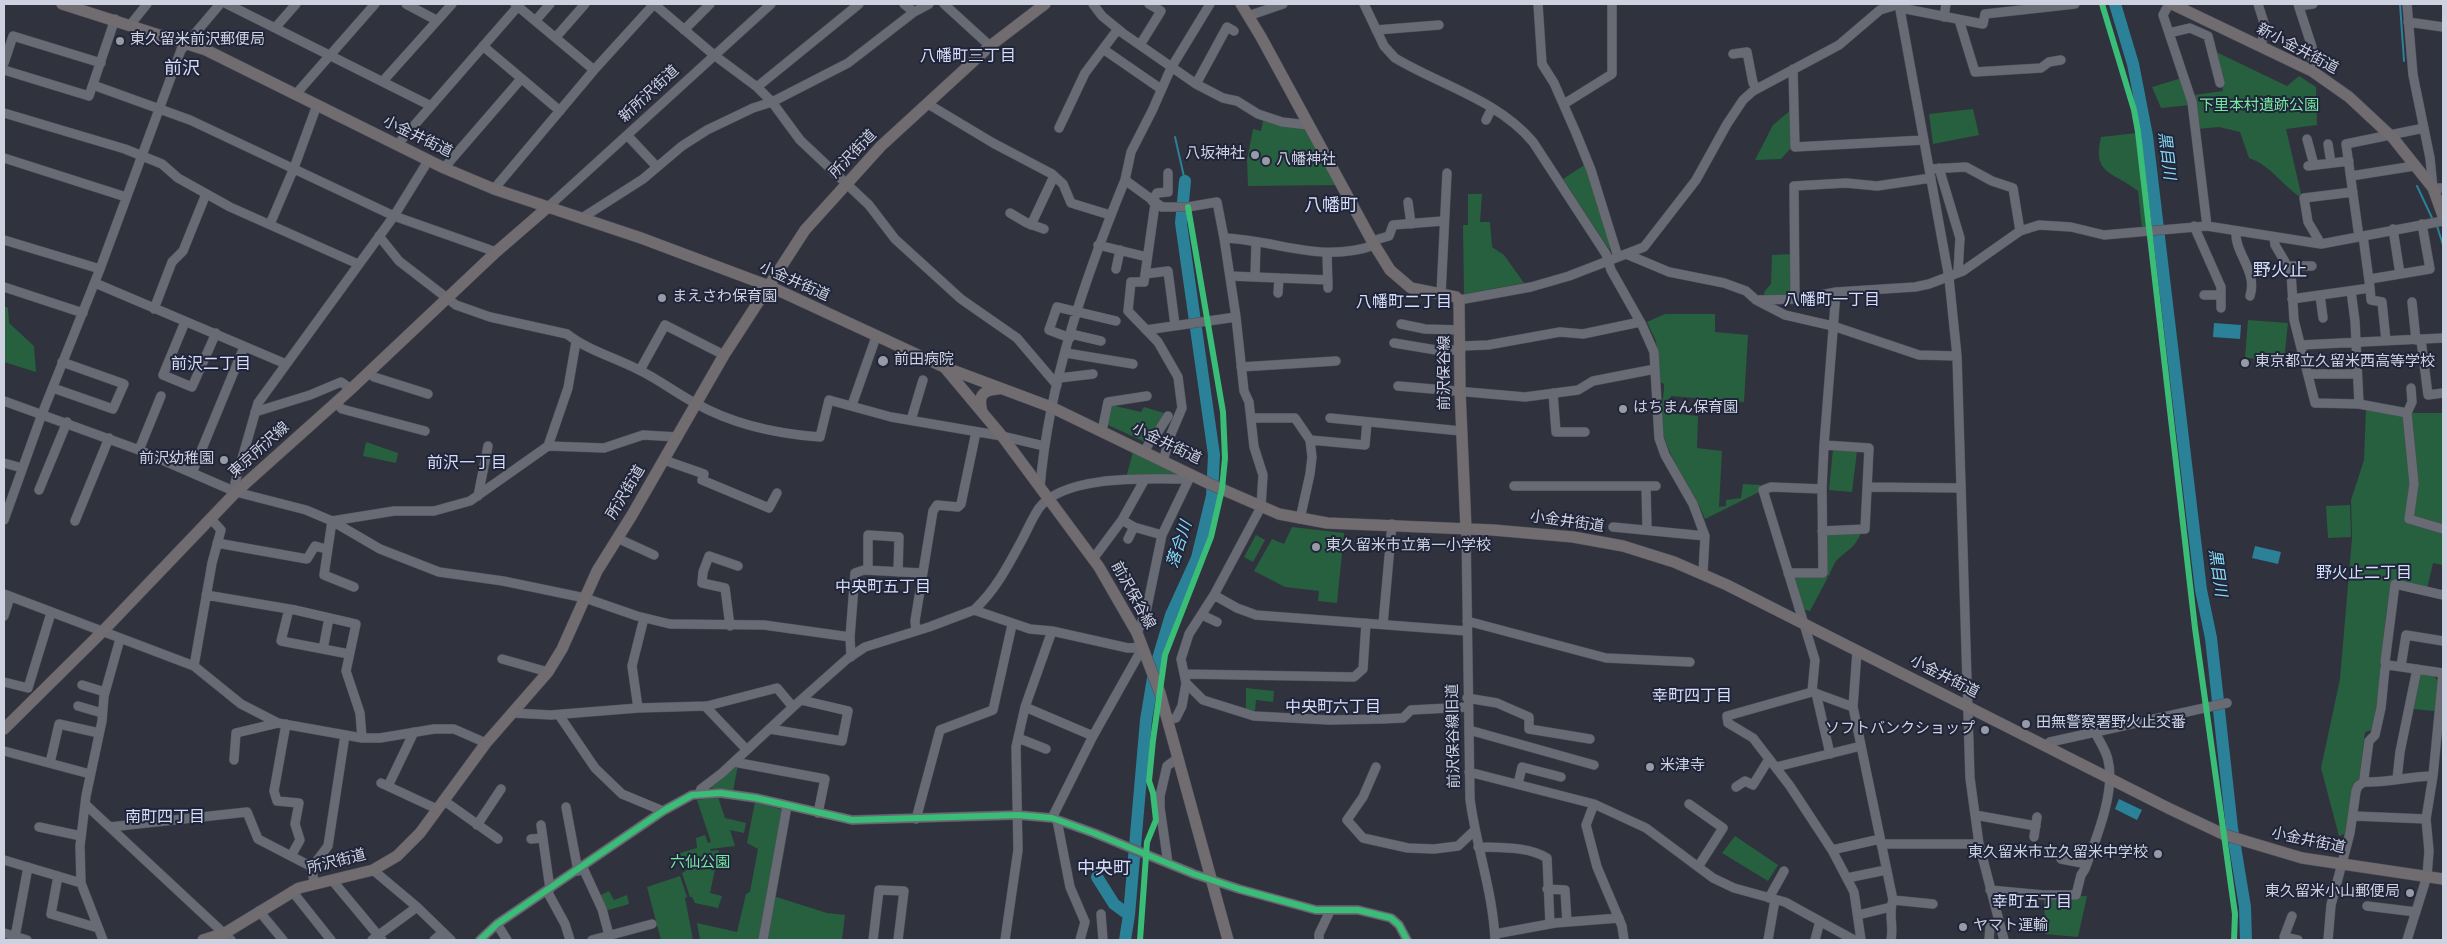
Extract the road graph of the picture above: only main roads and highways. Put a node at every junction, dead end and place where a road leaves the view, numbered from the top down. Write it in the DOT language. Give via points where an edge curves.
graph roads {
  1 [pos="62,4"];
  2 [pos="1044,4"];
  3 [pos="1241,4"];
  4 [pos="2170,4"];
  5 [pos="2438,188"];
  6 [pos="548,207"];
  7 [pos="2439,220"];
  8 [pos="770,286"];
  9 [pos="944,367"];
  10 [pos="1004,390"];
  11 [pos="982,414"];
  12 [pos="1466,529"];
  13 [pos="4,729"];
  14 [pos="2443,879"];
  15 [pos="228,937"];
  16 [pos="203,940"];
  17 [pos="1228,940"];
  1 -- 6 [label="main road, 小金井街道" via="186,42 428,161 494,189"];
  2 -- 8 [label="main road, 所沢街道" via="990,46 881,146 805,230"];
  3 -- 12 [label="main road, 前沢保谷線" via="1373,243 1398,279 1411,288 1459,300"];
  4 -- 5 [label="main road, 新小金井街道" via="2313,72 2349,96"];
  5 -- 7 [label="main road, 新小金井街道"];
  6 -- 8 [label="main road, 小金井街道"];
  6 -- 13 [label="main road, 東京所沢線" via="236,492"];
  8 -- 9 [label="main road, 小金井街道"];
  8 -- 15 [label="main road, 所沢街道" via="724,355 597,572 548,672 486,743 408,846 373,870 314,883 292,892 259,911"];
  9 -- 10 [label="main road, 小金井街道"];
  9 -- 11 [label="main road, 前沢保谷線"];
  10 -- 11 [label="main road" via="990,390 982,394"];
  10 -- 12 [label="main road, 小金井街道" via="1051,407 1192,477 1261,507 1300,519"];
  11 -- 17 [label="main road, 前沢保谷線" via="1002,436 1093,559 1137,633 1160,693"];
  12 -- 14 [label="main road, 小金井街道" via="1559,534 1598,540 1674,562 1703,573 2226,835 2302,858"];
  15 -- 16 [label="main road, 所沢街道"];
}
